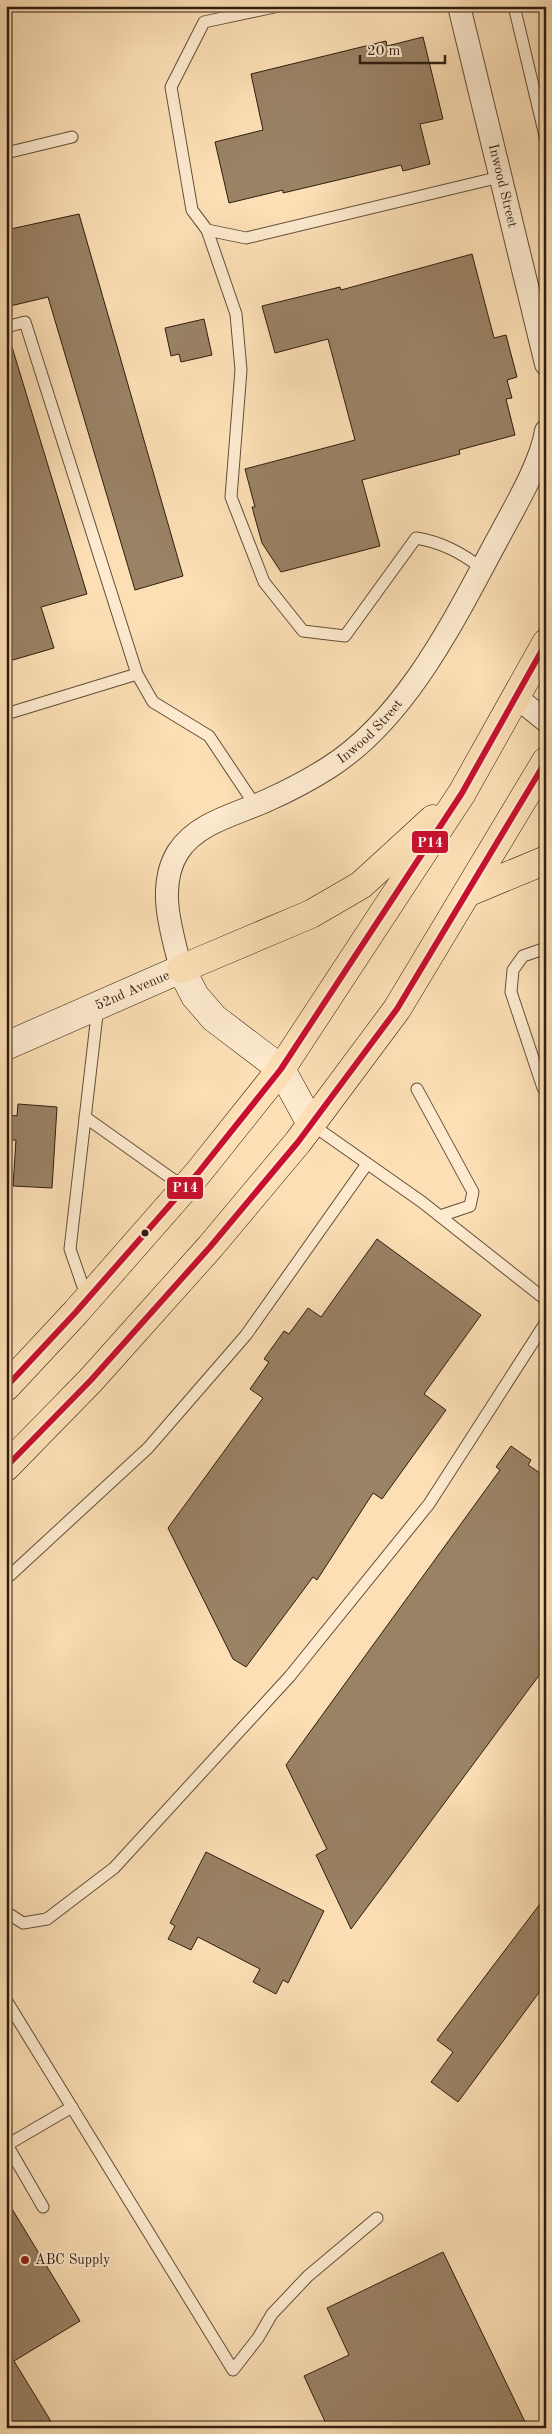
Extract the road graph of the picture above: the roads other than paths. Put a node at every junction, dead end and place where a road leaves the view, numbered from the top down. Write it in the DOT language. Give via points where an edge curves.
graph roads {
  1 [pos="279,6"];
  2 [pos="459,6"];
  3 [pos="514,6"];
  4 [pos="72,137"];
  5 [pos="546,140"];
  6 [pos="6,153"];
  7 [pos="500,177"];
  8 [pos="207,230"];
  9 [pos="6,327"];
  10 [pos="546,364"];
  11 [pos="546,433"];
  12 [pos="482,568"];
  13 [pos="546,644"];
  14 [pos="137,674"];
  15 [pos="516,697"];
  16 [pos="6,714"];
  17 [pos="546,720"];
  18 [pos="546,761"];
  19 [pos="462,793"];
  20 [pos="255,806"];
  21 [pos="546,860"];
  22 [pos="469,892"];
  23 [pos="546,948"];
  24 [pos="181,969"];
  25 [pos="98,1004"];
  26 [pos="6,1046"];
  27 [pos="280,1070"];
  28 [pos="417,1089"];
  29 [pos="546,1091"];
  30 [pos="85,1117"];
  31 [pos="311,1124"];
  32 [pos="367,1164"];
  33 [pos="185,1188"];
  34 [pos="440,1216"];
  35 [pos="88,1299"];
  36 [pos="546,1300"];
  37 [pos="546,1322"];
  38 [pos="11,1378"];
  39 [pos="6,1467"];
  40 [pos="6,1579"];
  41 [pos="6,1912"];
  42 [pos="6,2000"];
  43 [pos="11,2017"];
  44 [pos="72,2107"];
  45 [pos="7,2144"];
  46 [pos="43,2206"];
  47 [pos="378,2218"];
  1 -- 8 [label="lane" via="204,22 171,87 192,210"];
  2 -- 7 [label="street, Inwood Street"];
  3 -- 5 [label="lane"];
  4 -- 6 [label="lane"];
  7 -- 8 [label="lane" via="246,238"];
  7 -- 10 [label="street, Inwood Street"];
  8 -- 12 [label="lane" via="236,314 241,370 231,497 264,582 297,624 303,630 346,636 416,538 434,540 458,551"];
  9 -- 14 [label="lane" via="25,322"];
  11 -- 12 [label="street, Inwood Street" via="527,484"];
  12 -- 20 [label="street, Inwood Street" via="447,631 409,689 370,735 329,768"];
  13 -- 15 [label="main road"];
  14 -- 16 [label="lane"];
  14 -- 20 [label="lane" via="153,702 209,736"];
  15 -- 17 [label="street"];
  15 -- 19 [label="main road"];
  18 -- 22 [label="main road"];
  19 -- 24 [label="main road" via="361,884 311,914"];
  19 -- 27 [label="main road"];
  20 -- 24 [label="street, Inwood Street" via="215,822 189,838 168,874 167,900"];
  21 -- 22 [label="main road"];
  22 -- 31 [label="main road" via="397,1009"];
  23 -- 29 [label="lane" via="523,956 513,970 511,992"];
  24 -- 25 [label="street, 52nd Avenue"];
  24 -- 27 [label="street, 52nd Avenue" via="195,996 214,1018"];
  25 -- 26 [label="street, 52nd Avenue"];
  25 -- 30 [label="lane"];
  27 -- 31 [label="street"];
  27 -- 33 [label="main road"];
  28 -- 34 [label="lane" via="473,1192 470,1206"];
  30 -- 33 [label="lane"];
  30 -- 35 [label="lane" via="70,1249"];
  31 -- 32 [label="lane"];
  31 -- 39 [label="main road" via="177,1284 91,1380"];
  32 -- 34 [label="lane"];
  32 -- 40 [label="lane" via="246,1335 148,1448"];
  33 -- 35 [label="main road"];
  34 -- 36 [label="lane"];
  35 -- 38 [label="main road"];
  37 -- 41 [label="lane" via="429,1504 290,1676 114,1868 47,1919 23,1923"];
  42 -- 43 [label="lane"];
  43 -- 44 [label="lane"];
  44 -- 45 [label="lane"];
  44 -- 47 [label="lane" via="233,2370 272,2314 308,2276"];
  45 -- 46 [label="lane"];
}
